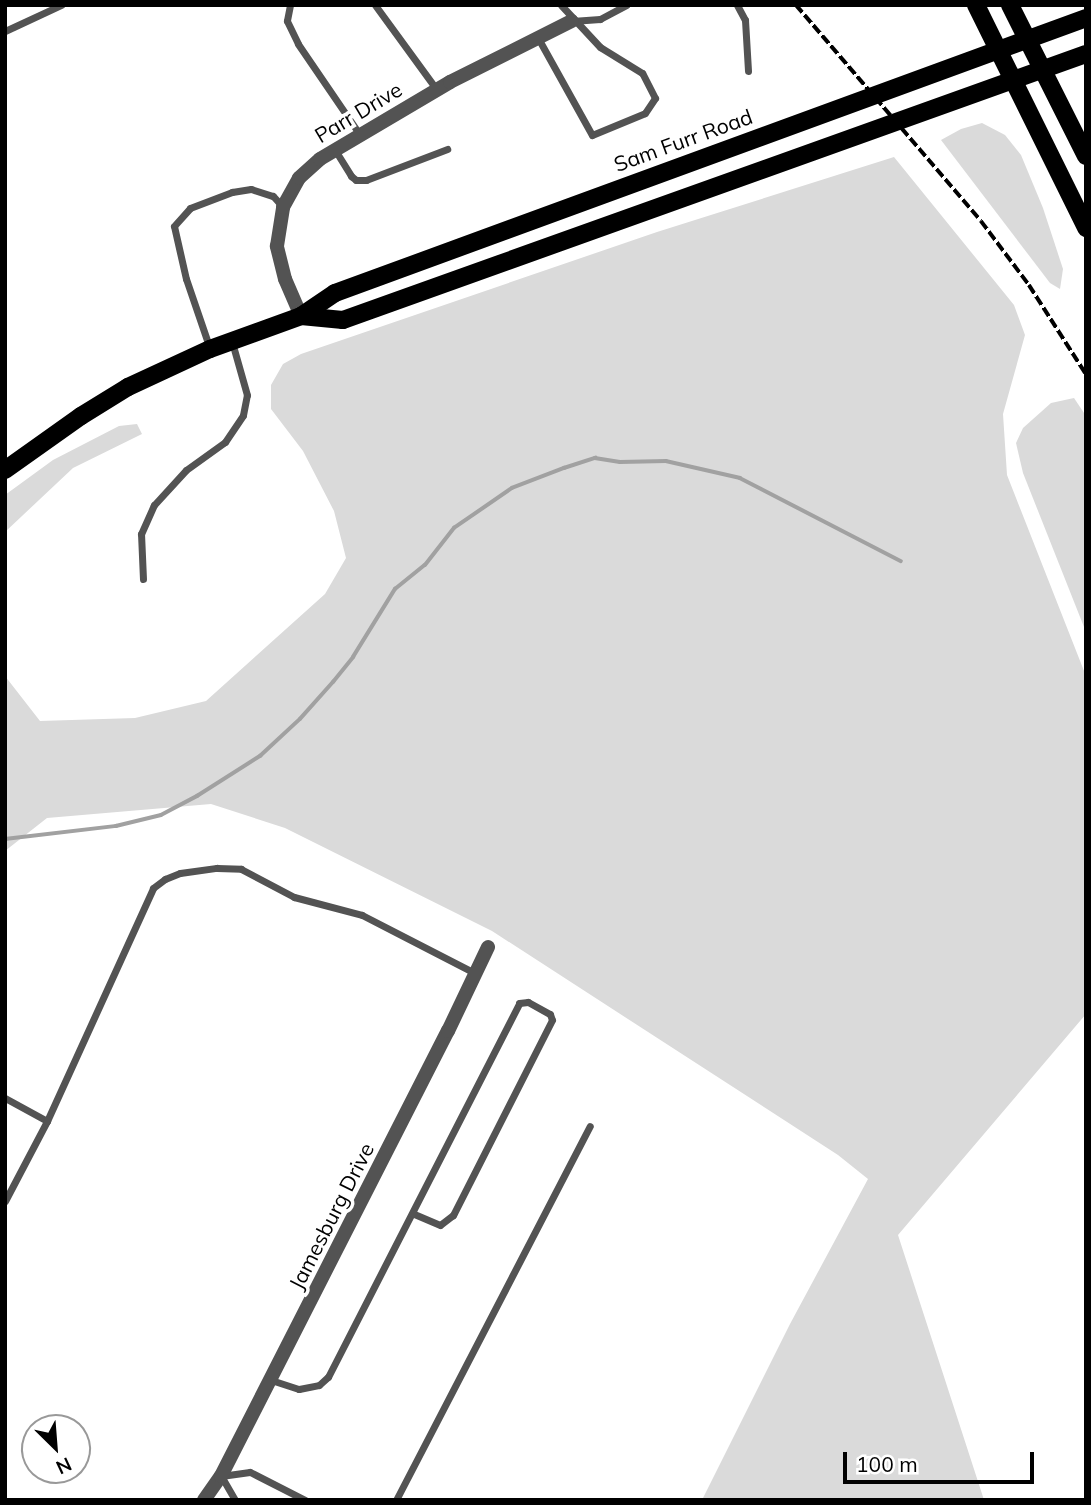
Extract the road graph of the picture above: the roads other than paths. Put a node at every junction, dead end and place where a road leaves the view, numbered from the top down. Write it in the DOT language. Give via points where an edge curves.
graph roads {
  1 [pos="61,5"];
  2 [pos="290,5"];
  3 [pos="375,5"];
  4 [pos="561,5"];
  5 [pos="626,5"];
  6 [pos="737,5"];
  7 [pos="976,5"];
  8 [pos="1010,5"];
  9 [pos="1086,18"];
  10 [pos="572,21"];
  11 [pos="5,31"];
  12 [pos="538,38"];
  13 [pos="1028,39"];
  14 [pos="999,50"];
  15 [pos="1086,54"];
  16 [pos="1044,69"];
  17 [pos="748,71"];
  18 [pos="1014,81"];
  19 [pos="437,90"];
  20 [pos="360,135"];
  21 [pos="447,149"];
  22 [pos="335,150"];
  23 [pos="1086,156"];
  24 [pos="283,207"];
  25 [pos="1086,228"];
  26 [pos="301,316"];
  27 [pos="232,342"];
  28 [pos="210,349"];
  29 [pos="5,470"];
  30 [pos="143,579"];
  31 [pos="488,947"];
  32 [pos="475,973"];
  33 [pos="5,1098"];
  34 [pos="47,1121"];
  35 [pos="590,1126"];
  36 [pos="5,1202"];
  37 [pos="412,1213"];
  38 [pos="271,1380"];
  39 [pos="221,1476"];
  40 [pos="204,1500"];
  41 [pos="235,1500"];
  42 [pos="305,1500"];
  43 [pos="396,1500"];
  1 -- 11 [label="lane"];
  2 -- 20 [label="lane" via="286,18 298,44"];
  3 -- 19 [label="lane"];
  4 -- 10 [label="lane"];
  5 -- 10 [label="lane" via="600,19"];
  6 -- 17 [label="lane" via="746,20"];
  7 -- 14 [label="main road"];
  8 -- 13 [label="main road"];
  9 -- 13 [label="main road, Sam Furr Road"];
  10 -- 12 [label="street, Parr Drive"];
  10 -- 12 [label="lane" via="600,47 642,73 655,98 645,113 592,135"];
  12 -- 19 [label="street, Parr Drive"];
  13 -- 14 [label="main road, Sam Furr Road"];
  13 -- 16 [label="main road"];
  14 -- 18 [label="main road"];
  14 -- 26 [label="main road, Sam Furr Road" via="335,293"];
  15 -- 16 [label="main road, Sam Furr Road"];
  16 -- 18 [label="main road, Sam Furr Road"];
  16 -- 23 [label="main road"];
  18 -- 25 [label="main road"];
  18 -- 26 [label="main road, Sam Furr Road" via="343,320"];
  19 -- 20 [label="street, Parr Drive"];
  20 -- 22 [label="street, Parr Drive"];
  21 -- 22 [label="lane" via="366,180 351,176"];
  22 -- 24 [label="street, Parr Drive" via="299,178"];
  24 -- 26 [label="street, Parr Drive" via="279,261"];
  24 -- 28 [label="lane" via="273,196 251,189 232,192 190,208 174,226"];
  26 -- 27 [label="main road, Sam Furr Road"];
  27 -- 28 [label="main road, Sam Furr Road"];
  27 -- 30 [label="lane" via="247,395 243,415 225,442 186,470 154,505 141,534"];
  28 -- 29 [label="main road, Sam Furr Road" via="128,387"];
  31 -- 32 [label="street, Jamesburg Drive"];
  32 -- 34 [label="lane" via="362,915 294,898 241,869 180,873 153,888"];
  32 -- 38 [label="street, Jamesburg Drive"];
  33 -- 34 [label="lane"];
  34 -- 36 [label="lane"];
  35 -- 43 [label="lane"];
  37 -- 37 [label="lane" via="519,1003 528,1002 550,1014 552,1020 453,1215 440,1224"];
  37 -- 38 [label="lane" via="328,1377 299,1389"];
  38 -- 39 [label="street, Jamesburg Drive"];
  39 -- 40 [label="street, Jamesburg Drive"];
  39 -- 41 [label="lane"];
  39 -- 42 [label="lane" via="250,1472"];
}
